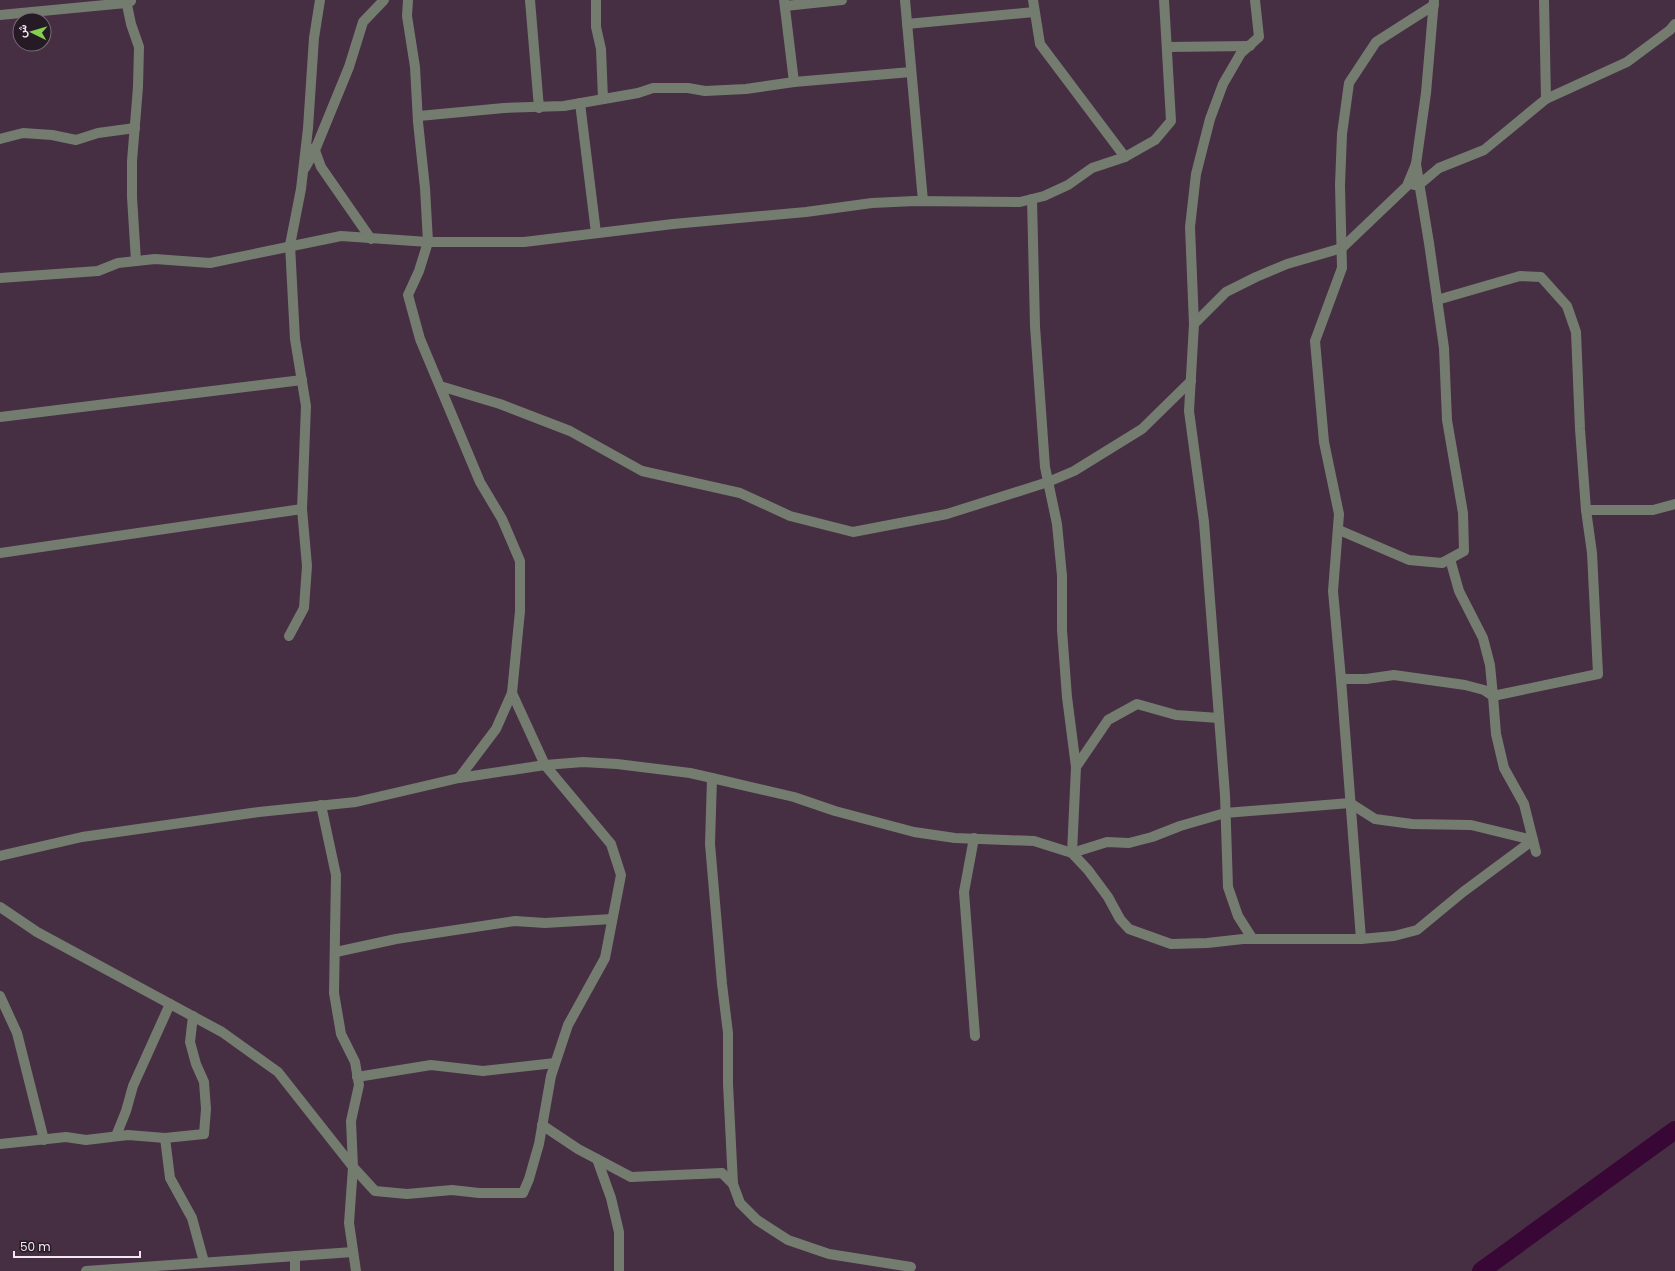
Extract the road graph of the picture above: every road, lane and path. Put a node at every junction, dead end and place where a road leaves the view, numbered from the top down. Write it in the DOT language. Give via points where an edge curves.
graph roads {
  1 [pos="320,0"];
  2 [pos="384,0"];
  3 [pos="408,0"];
  4 [pos="530,0"];
  5 [pos="596,0"];
  6 [pos="842,0"];
  7 [pos="905,0"];
  8 [pos="1033,0"];
  9 [pos="1164,0"];
  10 [pos="1255,0"];
  11 [pos="1544,0"];
  12 [pos="128,1"];
  13 [pos="1434,2"];
  14 [pos="785,3"];
  15 [pos="1034,12"];
  16 [pos="0,15"];
  17 [pos="907,24"];
  18 [pos="1675,24"];
  19 [pos="1250,46"];
  20 [pos="1168,47"];
  21 [pos="911,72"];
  22 [pos="794,82"];
  23 [pos="603,99"];
  24 [pos="1546,99"];
  25 [pos="580,103"];
  26 [pos="539,108"];
  27 [pos="419,116"];
  28 [pos="135,128"];
  29 [pos="308,128"];
  30 [pos="0,139"];
  31 [pos="315,150"];
  32 [pos="1125,157"];
  33 [pos="1416,164"];
  34 [pos="303,174"];
  35 [pos="1420,184"];
  36 [pos="1407,186"];
  37 [pos="1032,199"];
  38 [pos="923,201"];
  39 [pos="596,233"];
  40 [pos="371,239"];
  41 [pos="428,242"];
  42 [pos="290,245"];
  43 [pos="1342,248"];
  44 [pos="136,261"];
  45 [pos="0,278"];
  46 [pos="1437,300"];
  47 [pos="1194,324"];
  48 [pos="302,380"];
  49 [pos="1191,381"];
  50 [pos="440,386"];
  51 [pos="0,417"];
  52 [pos="1048,482"];
  53 [pos="1675,504"];
  54 [pos="302,509"];
  55 [pos="1586,510"];
  56 [pos="1339,530"];
  57 [pos="0,552"];
  58 [pos="1450,559"];
  59 [pos="289,636"];
  60 [pos="1341,679"];
  61 [pos="512,693"];
  62 [pos="1493,696"];
  63 [pos="1219,718"];
  64 [pos="545,765"];
  65 [pos="1076,767"];
  66 [pos="460,778"];
  67 [pos="712,778"];
  68 [pos="1350,803"];
  69 [pos="321,805"];
  70 [pos="1225,813"];
  71 [pos="974,838"];
  72 [pos="1533,840"];
  73 [pos="1536,852"];
  74 [pos="1072,853"];
  75 [pos="0,856"];
  76 [pos="0,907"];
  77 [pos="612,919"];
  78 [pos="1252,938"];
  79 [pos="1360,939"];
  80 [pos="336,952"];
  81 [pos="0,996"];
  82 [pos="170,1004"];
  83 [pos="192,1016"];
  84 [pos="974,1036"];
  85 [pos="555,1063"];
  86 [pos="357,1077"];
  87 [pos="542,1124"];
  88 [pos="116,1136"];
  89 [pos="165,1138"];
  90 [pos="44,1140"];
  91 [pos="0,1144"];
  92 [pos="597,1159"];
  93 [pos="353,1166"];
  94 [pos="733,1184"];
  95 [pos="353,1252"];
  96 [pos="295,1256"];
  97 [pos="204,1262"];
  98 [pos="911,1266"];
  99 [pos="92,1271"];
  100 [pos="294,1271"];
  101 [pos="356,1271"];
  102 [pos="619,1271"];
  1 -- 29 [label="street" via="314,38"];
  2 -- 31 [label="street" via="363,22 349,67"];
  3 -- 27 [label="street" via="407,16"];
  4 -- 26 [label="street"];
  5 -- 23 [label="street"];
  6 -- 14 [label="street"];
  7 -- 17 [label="street"];
  8 -- 15 [label="street"];
  9 -- 20 [label="street"];
  10 -- 19 [label="street" via="1259,37"];
  11 -- 24 [label="street"];
  12 -- 16 [label="street"];
  12 -- 28 [label="street" via="131,24 139,47"];
  13 -- 33 [label="street" via="1426,93"];
  13 -- 43 [label="street" via="1376,42 1349,83 1342,134"];
  14 -- 22 [label="street"];
  15 -- 17 [label="street"];
  15 -- 32 [label="street" via="1040,44"];
  17 -- 21 [label="street"];
  18 -- 24 [label="street" via="1627,62"];
  19 -- 20 [label="street"];
  19 -- 47 [label="street" via="1241,53 1223,84 1210,119 1196,174 1190,227"];
  20 -- 32 [label="street" via="1171,121 1155,140"];
  21 -- 22 [label="street"];
  21 -- 38 [label="street"];
  22 -- 23 [label="street" via="746,89 705,91 688,88 653,88"];
  23 -- 25 [label="street"];
  24 -- 35 [label="street" via="1484,150 1439,168"];
  25 -- 26 [label="street"];
  25 -- 39 [label="street"];
  26 -- 27 [label="street" via="504,108"];
  27 -- 41 [label="street"];
  28 -- 30 [label="street" via="98,133 76,140 23,133"];
  28 -- 44 [label="street" via="132,197"];
  29 -- 31 [label="street"];
  29 -- 34 [label="street"];
  31 -- 34 [label="street"];
  31 -- 40 [label="street" via="321,167"];
  32 -- 37 [label="street" via="1092,168 1068,185"];
  33 -- 35 [label="street"];
  33 -- 36 [label="street"];
  34 -- 42 [label="street"];
  35 -- 36 [label="street"];
  35 -- 46 [label="street"];
  36 -- 43 [label="street"];
  37 -- 38 [label="street" via="1020,202"];
  37 -- 52 [label="street" via="1035,326"];
  38 -- 39 [label="street" via="872,203"];
  39 -- 41 [label="street" via="524,242"];
  40 -- 41 [label="street"];
  40 -- 42 [label="street" via="341,236"];
  41 -- 50 [label="street" via="408,295 420,339"];
  42 -- 44 [label="street" via="210,263 155,259"];
  42 -- 48 [label="street" via="295,340"];
  43 -- 47 [label="street" via="1281,267 1226,292"];
  43 -- 56 [label="street" via="1342,268 1315,341 1324,442 1339,514"];
  44 -- 45 [label="street" via="118,263 98,271"];
  46 -- 55 [label="street" via="1520,276 1541,276 1567,306 1576,332"];
  46 -- 58 [label="street" via="1444,348 1447,420 1463,513 1464,551"];
  47 -- 49 [label="street"];
  48 -- 51 [label="street"];
  48 -- 54 [label="street" via="306,406"];
  49 -- 52 [label="street" via="1142,429 1074,471"];
  49 -- 63 [label="street" via="1189,411 1204,522"];
  50 -- 52 [label="street" via="500,404 570,431 642,471 740,493 790,516 853,532 946,514"];
  50 -- 61 [label="street" via="480,482 502,519 520,561 520,611"];
  52 -- 65 [label="street" via="1057,524 1067,697"];
  53 -- 55 [label="street" via="1653,510"];
  54 -- 57 [label="street"];
  54 -- 59 [label="street" via="307,566 304,608"];
  55 -- 62 [label="street" via="1592,553 1598,674"];
  56 -- 58 [label="street" via="1409,560 1442,563"];
  56 -- 60 [label="street" via="1333,591"];
  58 -- 62 [label="street" via="1459,591 1484,638"];
  60 -- 62 [label="street" via="1394,675 1465,685 1484,690"];
  60 -- 68 [label="street"];
  61 -- 64 [label="street"];
  61 -- 66 [label="street" via="496,728"];
  62 -- 72 [label="street" via="1496,734 1504,768 1524,804"];
  63 -- 65 [label="street" via="1176,715 1137,704 1108,720"];
  63 -- 70 [label="street"];
  64 -- 66 [label="street"];
  64 -- 67 [label="street" via="583,762 617,764"];
  64 -- 77 [label="street" via="611,844 621,875"];
  65 -- 74 [label="street"];
  66 -- 69 [label="street" via="356,802"];
  67 -- 71 [label="street" via="794,797 914,832"];
  67 -- 94 [label="street" via="710,844 728,1034"];
  68 -- 70 [label="street"];
  68 -- 72 [label="street" via="1375,819 1412,824 1471,825"];
  68 -- 79 [label="street"];
  69 -- 75 [label="street" via="82,837"];
  69 -- 80 [label="street" via="336,875"];
  70 -- 74 [label="street" via="1130,843 1107,842"];
  70 -- 78 [label="street" via="1228,887 1238,916"];
  71 -- 74 [label="street" via="1034,841"];
  71 -- 84 [label="street" via="964,892"];
  72 -- 73 [label="street"];
  72 -- 79 [label="street" via="1417,930 1394,936"];
  74 -- 78 [label="street" via="1088,870 1130,929 1171,944"];
  76 -- 82 [label="street" via="38,932"];
  77 -- 80 [label="street" via="545,923 515,921 396,939"];
  77 -- 85 [label="street" via="605,958 568,1025"];
  78 -- 79 [label="street"];
  80 -- 86 [label="street" via="334,993 341,1034 354,1062"];
  81 -- 90 [label="street" via="17,1033"];
  82 -- 83 [label="street"];
  82 -- 88 [label="street" via="133,1086"];
  83 -- 89 [label="street" via="190,1042 204,1082 204,1134"];
  83 -- 93 [label="street" via="222,1032 278,1072"];
  85 -- 86 [label="street" via="483,1071 431,1065"];
  85 -- 87 [label="street"];
  86 -- 93 [label="street" via="359,1085 351,1121"];
  87 -- 92 [label="street"];
  87 -- 93 [label="street" via="539,1144 523,1193 452,1190 407,1194 375,1191"];
  88 -- 89 [label="street"];
  88 -- 90 [label="street" via="86,1140 66,1137"];
  89 -- 97 [label="street" via="170,1178 192,1218"];
  90 -- 91 [label="street"];
  92 -- 94 [label="street" via="631,1177 722,1173"];
  92 -- 102 [label="street" via="611,1198 619,1232"];
  93 -- 95 [label="street" via="349,1223"];
  94 -- 98 [label="street" via="740,1203 757,1220 788,1240 829,1254"];
  95 -- 96 [label="street"];
  95 -- 101 [label="street"];
  96 -- 97 [label="street"];
  96 -- 100 [label="street"];
  97 -- 99 [label="street"];
}
